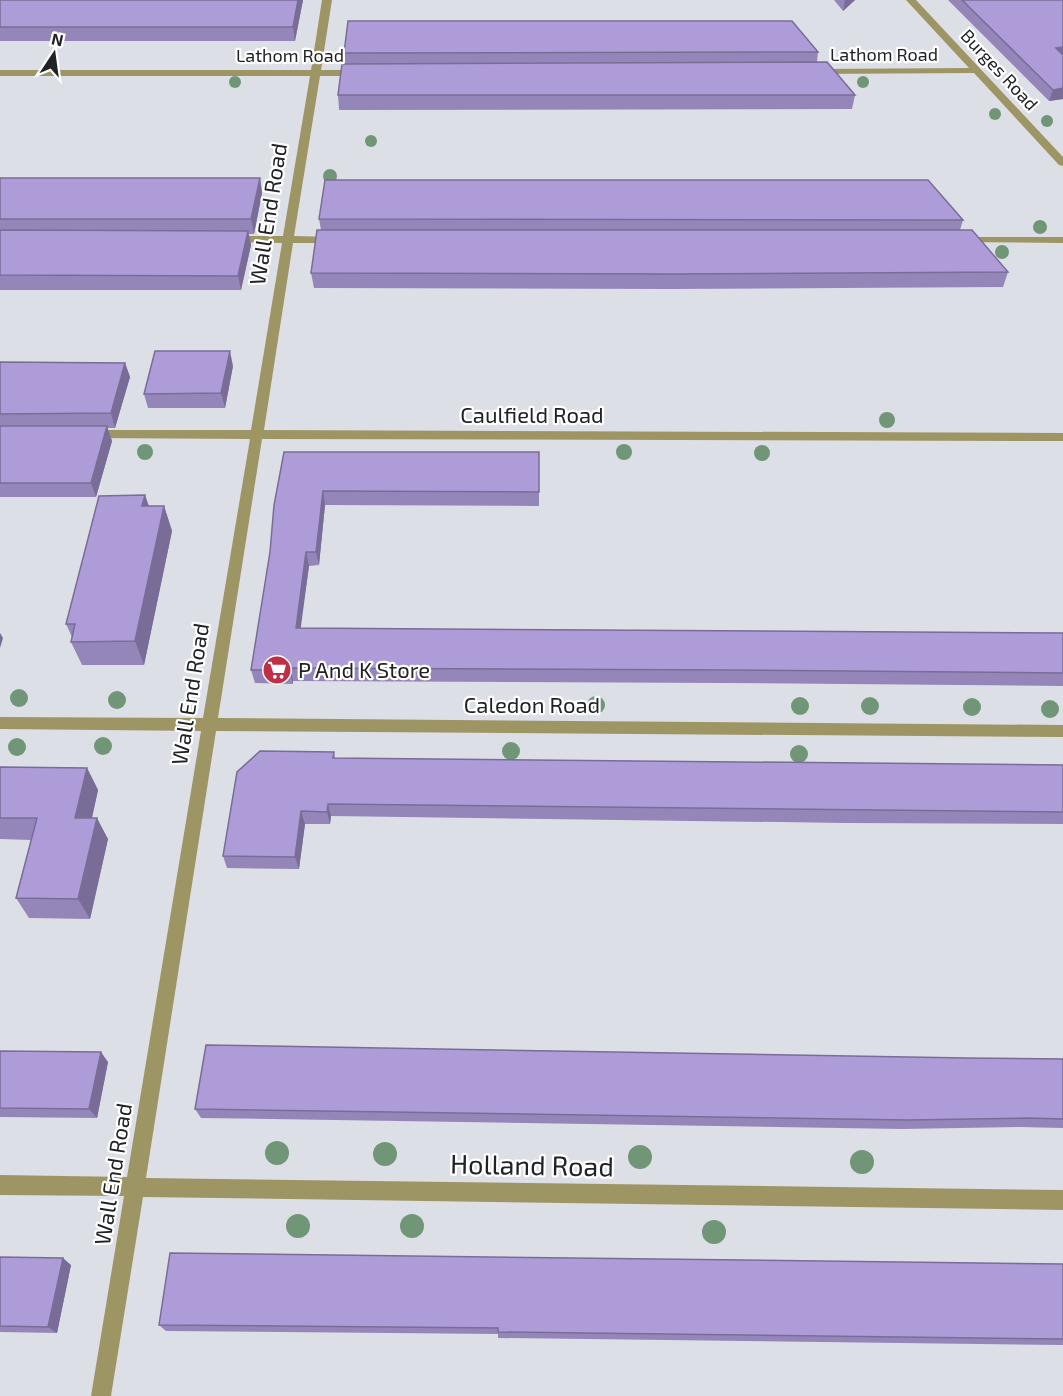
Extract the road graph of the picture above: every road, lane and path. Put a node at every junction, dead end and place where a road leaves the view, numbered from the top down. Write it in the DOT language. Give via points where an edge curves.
graph roads {
  1 [pos="327,0"];
  2 [pos="911,0"];
  3 [pos="975,70"];
  4 [pos="808,72"];
  5 [pos="0,73"];
  6 [pos="315,73"];
  7 [pos="371,73"];
  8 [pos="1063,163"];
  9 [pos="212,239"];
  10 [pos="288,240"];
  11 [pos="354,240"];
  12 [pos="944,240"];
  13 [pos="1063,240"];
  14 [pos="71,434"];
  15 [pos="256,435"];
  16 [pos="1063,437"];
  17 [pos="0,723"];
  18 [pos="210,725"];
  19 [pos="1063,731"];
  20 [pos="0,1185"];
  21 [pos="135,1188"];
  22 [pos="1063,1200"];
  23 [pos="101,1396"];
  1 -- 6 [label="street, Wall End Road"];
  2 -- 3 [label="street, Burges Road"];
  3 -- 4 [label="street, Lathom Road"];
  3 -- 8 [label="street, Burges Road"];
  5 -- 6 [label="street, Lathom Road"];
  6 -- 7 [label="street, Lathom Road"];
  6 -- 10 [label="street, Wall End Road"];
  9 -- 10 [label="street"];
  10 -- 11 [label="street"];
  10 -- 15 [label="street, Wall End Road"];
  12 -- 13 [label="street"];
  14 -- 15 [label="street, Caulfield Road"];
  15 -- 16 [label="street, Caulfield Road"];
  15 -- 18 [label="street, Wall End Road"];
  17 -- 18 [label="street, Caledon Road"];
  18 -- 19 [label="street, Caledon Road"];
  18 -- 21 [label="street, Wall End Road"];
  20 -- 21 [label="street, Holland Road"];
  21 -- 22 [label="street, Holland Road"];
  21 -- 23 [label="street, Wall End Road"];
}
